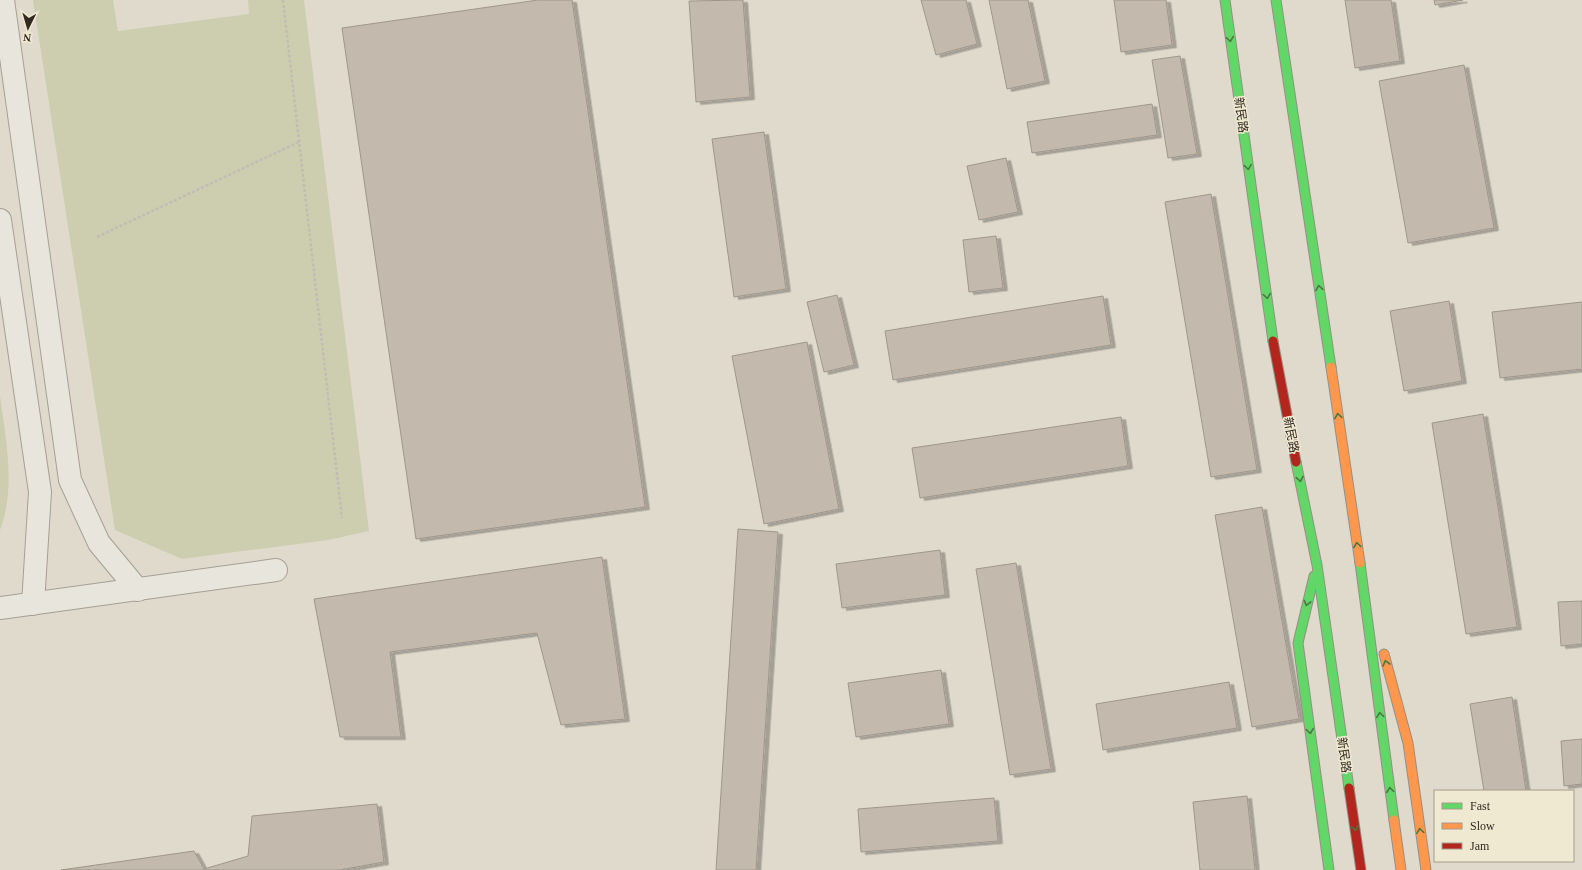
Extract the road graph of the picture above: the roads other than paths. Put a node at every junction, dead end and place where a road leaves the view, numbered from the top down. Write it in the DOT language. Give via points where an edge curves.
graph roads {
  1 [pos="3,0"];
  2 [pos="1225,0"];
  3 [pos="1276,0"];
  4 [pos="0,220"];
  5 [pos="1316,565"];
  6 [pos="276,570"];
  7 [pos="1361,570"];
  8 [pos="138,590"];
  9 [pos="33,604"];
  10 [pos="0,608"];
  11 [pos="1329,870"];
  12 [pos="1361,870"];
  13 [pos="1401,870"];
  14 [pos="1426,870"];
  1 -- 8 [label="street" via="70,480 99,543"];
  2 -- 5 [label="main road, 新民路, one-way" via="1274,352"];
  7 -- 3 [label="main road, one-way"];
  4 -- 9 [label="street" via="40,492"];
  5 -- 11 [label="main road, one-way" via="1298,643"];
  5 -- 12 [label="main road, 新民路, one-way"];
  6 -- 8 [label="street"];
  13 -- 7 [label="main road, one-way"];
  14 -- 7 [label="main road, one-way" via="1408,743"];
  8 -- 9 [label="street"];
  9 -- 10 [label="street"];
}
